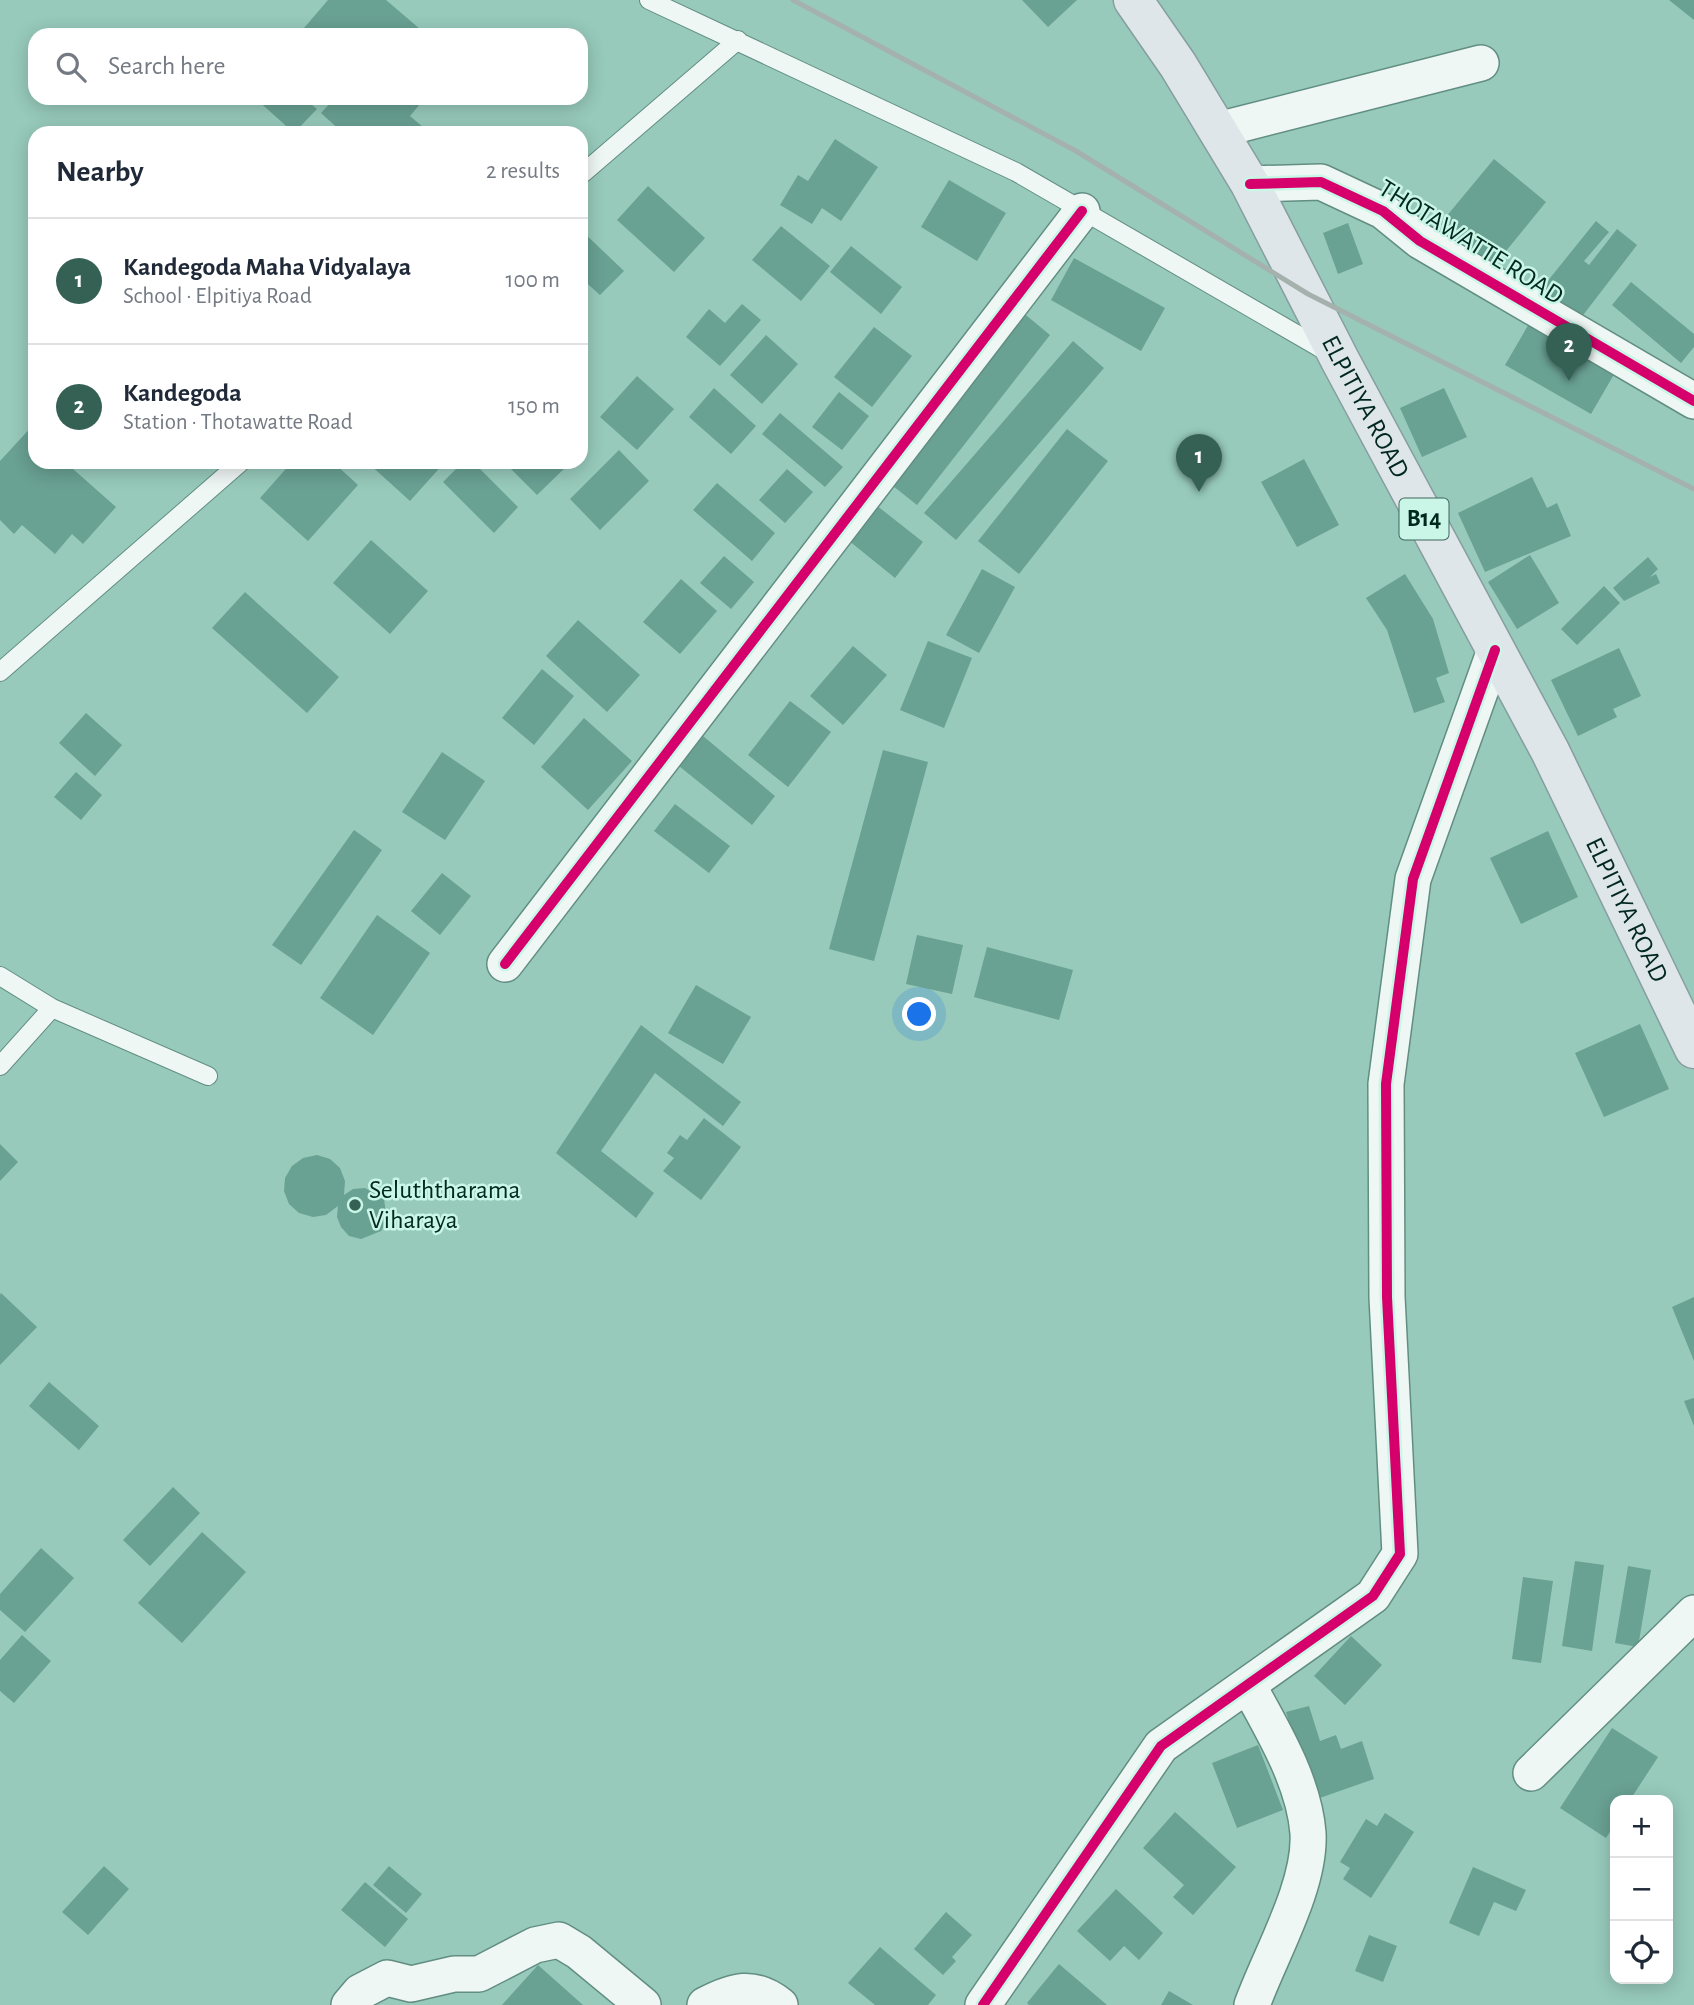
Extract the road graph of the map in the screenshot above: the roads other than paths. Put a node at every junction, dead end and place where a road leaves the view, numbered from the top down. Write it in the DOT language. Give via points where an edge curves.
graph roads {
  1 [pos="649,0"];
  2 [pos="1133,0"];
  3 [pos="738,40"];
  4 [pos="1482,63"];
  5 [pos="1218,131"];
  6 [pos="588,169"];
  7 [pos="1250,184"];
  8 [pos="1082,211"];
  9 [pos="1340,360"];
  10 [pos="1694,401"];
  11 [pos="233,469"];
  12 [pos="1495,650"];
  13 [pos="0,672"];
  14 [pos="505,964"];
  15 [pos="0,976"];
  16 [pos="52,1008"];
  17 [pos="1694,1049"];
  18 [pos="0,1066"];
  19 [pos="208,1076"];
  20 [pos="1694,1614"];
  21 [pos="1248,1685"];
  22 [pos="1531,1773"];
  23 [pos="349,2005"];
  24 [pos="643,2005"];
  25 [pos="705,2005"];
  26 [pos="779,2005"];
  27 [pos="983,2005"];
  28 [pos="1252,2005"];
  1 -- 3 [label="lane"];
  2 -- 5 [label="main road, ELPITIYA ROAD / B14"];
  3 -- 6 [label="lane"];
  3 -- 8 [label="lane" via="1016,172"];
  4 -- 5 [label="street"];
  5 -- 7 [label="main road, ELPITIYA ROAD / B14"];
  7 -- 9 [label="main road, ELPITIYA ROAD / B14"];
  7 -- 10 [label="street, THOTAWATTE ROAD" via="1321,182 1382,211 1420,241"];
  8 -- 9 [label="lane"];
  8 -- 14 [label="street"];
  9 -- 12 [label="main road, ELPITIYA ROAD / B14"];
  11 -- 13 [label="lane"];
  12 -- 17 [label="main road, ELPITIYA ROAD / B14" via="1550,751"];
  12 -- 21 [label="street" via="1413,879 1386,1084 1387,1297 1399,1554 1373,1597"];
  15 -- 16 [label="lane"];
  16 -- 18 [label="lane"];
  16 -- 19 [label="lane"];
  20 -- 22 [label="street"];
  21 -- 27 [label="street" via="1161,1746"];
  21 -- 28 [label="street" via="1296,1783 1308,1833 1303,1872"];
  23 -- 24 [label="street" via="360,1992 387,1978 411,1984 454,1974 479,1974 536,1945 559,1940"];
  25 -- 26 [label="street" via="741,1990 765,1994"];
}
